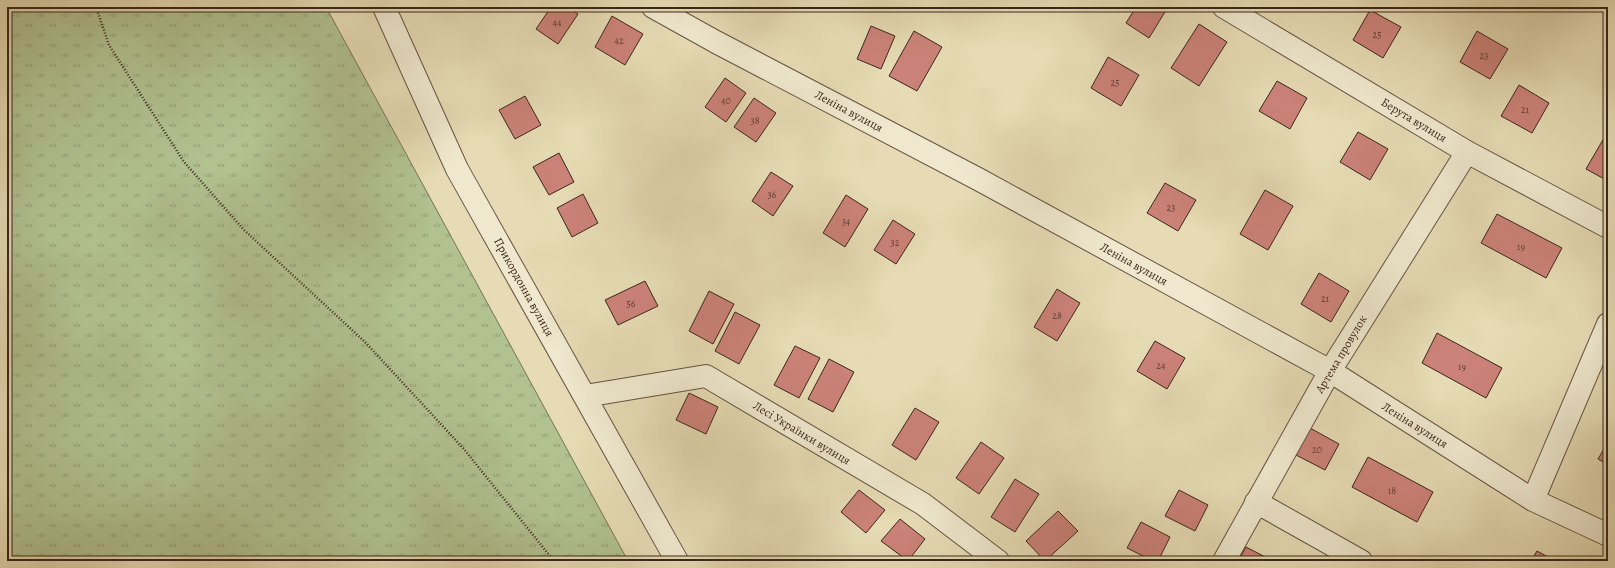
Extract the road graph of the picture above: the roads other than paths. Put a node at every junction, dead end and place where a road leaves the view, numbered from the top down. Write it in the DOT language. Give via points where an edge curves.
graph roads {
  1 [pos="384,7"];
  2 [pos="652,7"];
  3 [pos="1224,7"];
  4 [pos="1467,152"];
  5 [pos="1608,227"];
  6 [pos="1608,324"];
  7 [pos="1330,371"];
  8 [pos="585,396"];
  9 [pos="1534,500"];
  10 [pos="1256,502"];
  11 [pos="1608,535"];
  12 [pos="677,561"];
  13 [pos="998,561"];
  14 [pos="1224,561"];
  15 [pos="1361,561"];
  1 -- 8 [label="street, Прикордонна вулиця" via="457,169"];
  2 -- 7 [label="street, Леніна вулиця" via="984,182"];
  3 -- 4 [label="street, Берута вулиця"];
  4 -- 5 [label="street, Берута вулиця"];
  4 -- 7 [label="street, Артема провулок"];
  6 -- 9 [label="street"];
  7 -- 9 [label="street, Леніна вулиця"];
  7 -- 10 [label="street, Артема провулок"];
  8 -- 12 [label="street, Прикордонна вулиця"];
  8 -- 13 [label="street, Лесі Українки вулиця" via="706,376 923,504"];
  9 -- 11 [label="street, Леніна вулиця"];
  10 -- 14 [label="street, Артема провулок"];
  10 -- 15 [label="street"];
}
